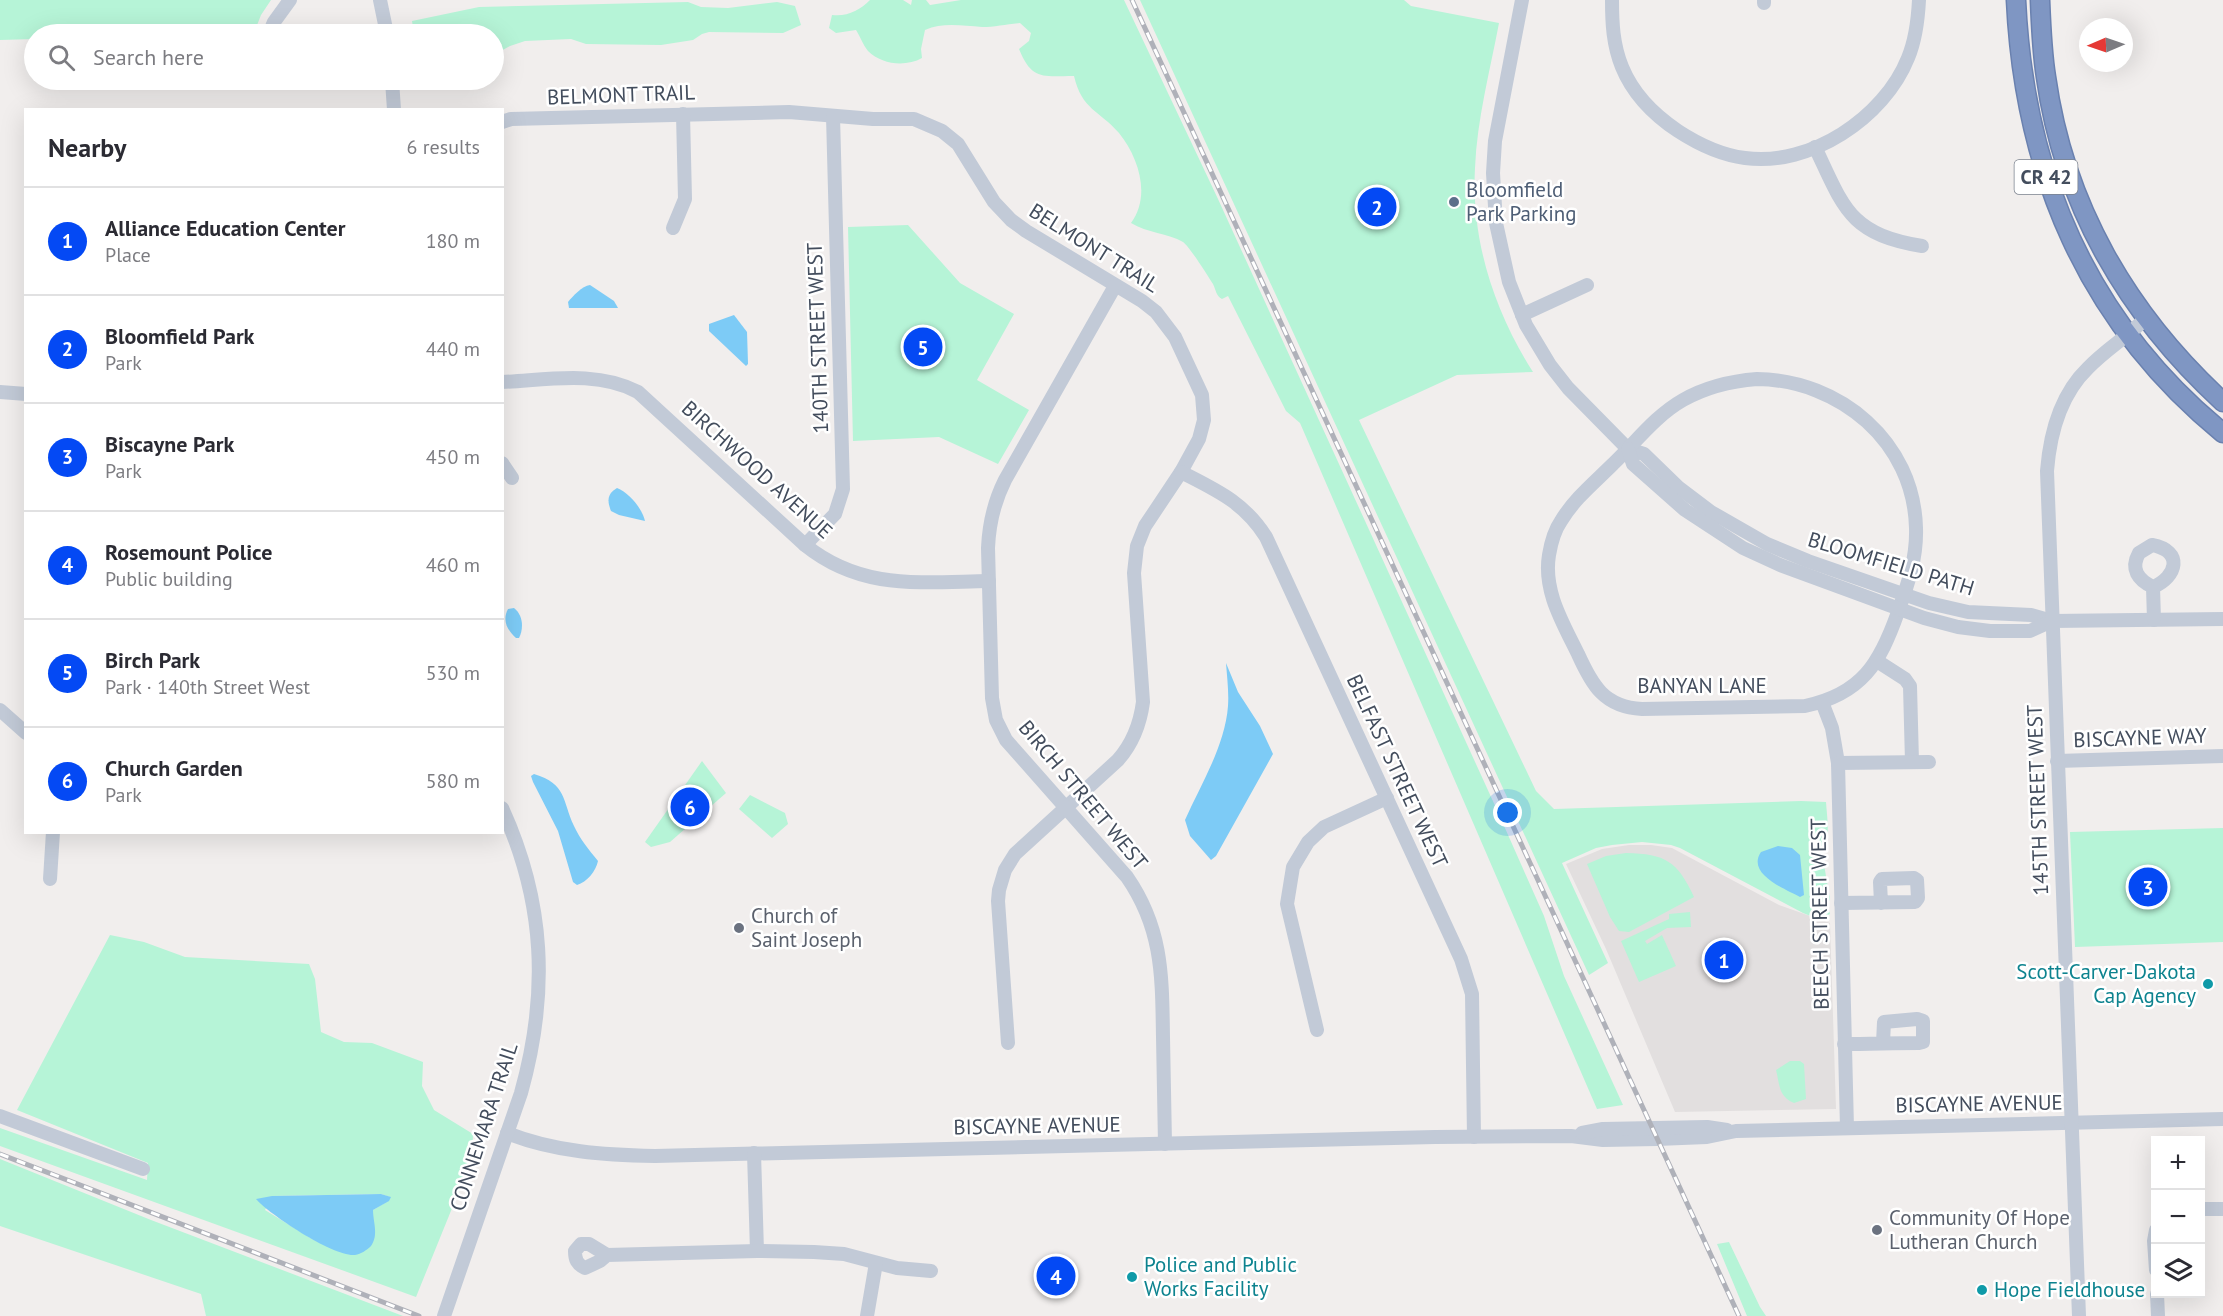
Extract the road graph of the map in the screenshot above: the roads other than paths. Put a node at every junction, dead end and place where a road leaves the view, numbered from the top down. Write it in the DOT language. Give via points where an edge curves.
graph roads {
  1 [pos="290,0"];
  2 [pos="380,0"];
  3 [pos="1522,0"];
  4 [pos="1612,0"];
  5 [pos="1919,0"];
  6 [pos="2016,0"];
  7 [pos="2040,0"];
  8 [pos="273,24"];
  9 [pos="385,24"];
  10 [pos="393,90"];
  11 [pos="394,108"];
  12 [pos="683,114"];
  13 [pos="833,116"];
  14 [pos="504,121"];
  15 [pos="1815,147"];
  16 [pos="673,228"];
  17 [pos="1922,246"];
  18 [pos="1587,285"];
  19 [pos="1115,286"];
  20 [pos="1522,315"];
  21 [pos="2145,319"];
  22 [pos="2129,335"];
  23 [pos="504,382"];
  24 [pos="0,392"];
  25 [pos="24,394"];
  26 [pos="2223,402"];
  27 [pos="2223,433"];
  28 [pos="1628,449"];
  29 [pos="504,466"];
  30 [pos="1181,472"];
  31 [pos="512,478"];
  32 [pos="806,545"];
  33 [pos="989,581"];
  34 [pos="2153,587"];
  35 [pos="1905,594"];
  36 [pos="1899,609"];
  37 [pos="2223,619"];
  38 [pos="2154,620"];
  39 [pos="2052,621"];
  40 [pos="1877,661"];
  41 [pos="1822,702"];
  42 [pos="0,710"];
  43 [pos="24,731"];
  44 [pos="2223,756"];
  45 [pos="2057,761"];
  46 [pos="1911,762"];
  47 [pos="1929,762"];
  48 [pos="1838,763"];
  49 [pos="1387,798"];
  50 [pos="1067,808"];
  51 [pos="504,813"];
  52 [pos="53,834"];
  53 [pos="50,879"];
  54 [pos="1841,903"];
  55 [pos="1881,903"];
  56 [pos="1317,1030"];
  57 [pos="1008,1043"];
  58 [pos="1883,1043"];
  59 [pos="1844,1044"];
  60 [pos="0,1116"];
  61 [pos="2223,1119"];
  62 [pos="2073,1123"];
  63 [pos="1847,1128"];
  64 [pos="507,1133"];
  65 [pos="1474,1137"];
  66 [pos="1165,1144"];
  67 [pos="754,1153"];
  68 [pos="143,1169"];
  69 [pos="2205,1209"];
  70 [pos="2223,1209"];
  71 [pos="757,1251"];
  72 [pos="607,1255"];
  73 [pos="876,1263"];
  74 [pos="932,1271"];
  75 [pos="2157,1298"];
  76 [pos="444,1316"];
  77 [pos="867,1316"];
  78 [pos="2079,1316"];
  79 [pos="2158,1316"];
  1 -- 8 [label="street"];
  2 -- 9 [label="street"];
  3 -- 20 [label="street, BLOOMFIELD PATH" via="1495,141 1493,173 1499,244"];
  4 -- 15 [label="street" via="1614,38 1622,68 1640,98 1666,122 1713,149 1746,158 1779,158"];
  5 -- 15 [label="street" via="1909,58 1894,84 1859,122"];
  6 -- 22 [label="highway, CR 42" via="2026,99 2048,183 2080,257"];
  7 -- 21 [label="highway, CR 42" via="2046,79 2070,175 2102,250"];
  10 -- 11 [label="street"];
  12 -- 13 [label="street, BELMONT TRAIL" via="789,112"];
  12 -- 14 [label="street, BELMONT TRAIL"];
  12 -- 16 [label="street" via="685,199"];
  13 -- 19 [label="street, BELMONT TRAIL" via="914,119 942,130 963,151 989,196 1005,214"];
  13 -- 32 [label="street, 140TH STREET WEST" via="843,489 835,514"];
  15 -- 17 [label="street" via="1843,205 1854,218 1881,236"];
  18 -- 20 [label="street"];
  19 -- 30 [label="street, BELMONT TRAIL" via="1142,301 1163,320 1200,390 1204,413 1201,433"];
  19 -- 33 [label="street, BIRCH STREET WEST" via="998,493 989,533"];
  20 -- 28 [label="street, BLOOMFIELD PATH" via="1557,374"];
  21 -- 22 [label="street, 145TH STREET WEST"];
  21 -- 26 [label="highway, CR 42" via="2198,380"];
  22 -- 27 [label="highway, CR 42" via="2164,378"];
  22 -- 39 [label="street, 145TH STREET WEST" via="2088,368 2074,385 2058,414 2049,446"];
  23 -- 32 [label="street, BIRCHWOOD AVENUE" via="595,379 628,387 648,399"];
  24 -- 25 [label="street"];
  28 -- 35 [label="street, BLOOMFIELD PATH" via="1644,454 1693,499 1748,534 1800,558"];
  28 -- 35 [label="street, BANYAN LANE" via="1671,407 1718,385 1781,380 1833,397 1856,411 1875,430 1908,484 1916,540"];
  28 -- 36 [label="street, BLOOMFIELD PATH" via="1633,464 1660,490 1728,539 1780,566"];
  28 -- 41 [label="street, BANYAN LANE" via="1570,507 1554,533 1548,557 1553,599 1592,682 1610,700 1633,709 1785,708"];
  29 -- 31 [label="street"];
  30 -- 49 [label="street, BELFAST STREET WEST" via="1231,499 1266,537"];
  30 -- 50 [label="street, BELMONT TRAIL" via="1145,526 1137,546 1134,573 1143,702 1139,724 1125,752"];
  32 -- 33 [label="street, BIRCHWOOD AVENUE" via="835,566 868,578 903,582"];
  33 -- 50 [label="street, BIRCH STREET WEST" via="996,720 1013,749"];
  34 -- 38 [label="street"];
  35 -- 36 [label="street, BANYAN LANE"];
  35 -- 39 [label="street, BLOOMFIELD PATH" via="1958,610 2031,615"];
  36 -- 39 [label="street, BLOOMFIELD PATH" via="1946,625 1989,631 2030,632"];
  36 -- 40 [label="street, BANYAN LANE"];
  37 -- 38 [label="street"];
  38 -- 39 [label="street"];
  39 -- 45 [label="street, 145TH STREET WEST"];
  40 -- 41 [label="street, BANYAN LANE" via="1851,687"];
  40 -- 46 [label="street" via="1905,679 1910,687"];
  41 -- 48 [label="street, BEECH STREET WEST" via="1833,728"];
  42 -- 43 [label="street"];
  44 -- 45 [label="street, BISCAYNE WAY"];
  45 -- 62 [label="street, 145TH STREET WEST"];
  46 -- 47 [label="street"];
  46 -- 48 [label="street"];
  48 -- 54 [label="street, BEECH STREET WEST"];
  49 -- 56 [label="street" via="1324,827 1308,842 1293,867 1287,904"];
  49 -- 65 [label="street, BELFAST STREET WEST" via="1469,982"];
  50 -- 57 [label="street, BELMONT TRAIL" via="1015,854 1001,880 998,901"];
  50 -- 66 [label="street, BIRCH STREET WEST" via="1127,877 1153,928 1161,967"];
  51 -- 64 [label="street, CONNEMARA TRAIL" via="528,880 540,959 534,1041"];
  52 -- 53 [label="street"];
  54 -- 55 [label="street"];
  54 -- 59 [label="street, BEECH STREET WEST"];
  58 -- 59 [label="street"];
  59 -- 63 [label="street, BEECH STREET WEST"];
  60 -- 68 [label="street"];
  61 -- 62 [label="street, BISCAYNE AVENUE"];
  62 -- 63 [label="street, BISCAYNE AVENUE"];
  62 -- 78 [label="street, 145TH STREET WEST"];
  63 -- 65 [label="street, BISCAYNE AVENUE" via="1736,1131 1707,1137 1657,1139"];
  64 -- 67 [label="street, BISCAYNE AVENUE" via="552,1148 611,1155"];
  64 -- 76 [label="street, CONNEMARA TRAIL"];
  65 -- 66 [label="street, BISCAYNE AVENUE"];
  66 -- 67 [label="street, BISCAYNE AVENUE"];
  67 -- 71 [label="street"];
  69 -- 70 [label="street"];
  71 -- 72 [label="street"];
  71 -- 73 [label="street" via="828,1252"];
  73 -- 74 [label="street"];
  73 -- 77 [label="street"];
  75 -- 79 [label="street"];
}
